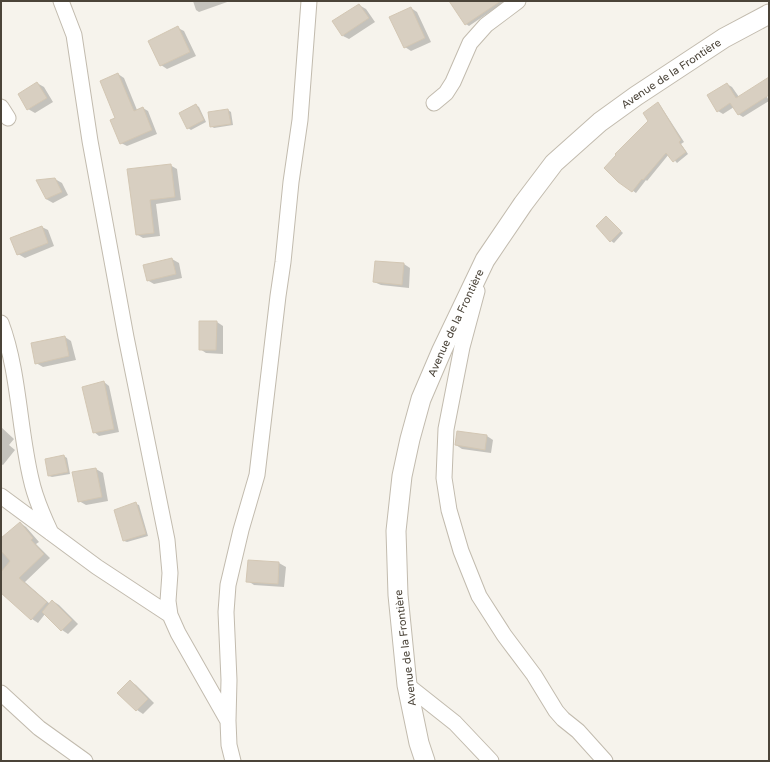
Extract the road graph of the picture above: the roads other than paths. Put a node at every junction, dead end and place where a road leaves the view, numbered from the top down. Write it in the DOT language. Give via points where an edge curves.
graph roads {
  1 [pos="61,1"];
  2 [pos="309,1"];
  3 [pos="518,1"];
  4 [pos="769,14"];
  5 [pos="434,103"];
  6 [pos="485,260"];
  7 [pos="1,323"];
  8 [pos="1,496"];
  9 [pos="51,533"];
  10 [pos="170,615"];
  11 [pos="407,685"];
  12 [pos="1,693"];
  13 [pos="228,721"];
  14 [pos="85,761"];
  15 [pos="233,761"];
  16 [pos="425,761"];
  17 [pos="492,761"];
  18 [pos="605,761"];
  1 -- 10 [label="street" via="74,35 90,141 126,337 167,540"];
  2 -- 13 [label="street" via="300,120 257,475 228,585"];
  3 -- 5 [label="street" via="486,25 470,43 453,82 446,93"];
  4 -- 6 [label="street, Avenue de la Frontière" via="724,38 600,122 554,163"];
  6 -- 11 [label="street, Avenue de la Frontière" via="421,399 402,476 396,531 398,595"];
  6 -- 18 [label="street" via="462,347 446,429 444,478 449,510 461,551 479,596 556,711"];
  7 -- 9 [label="street" via="10,357 31,479"];
  8 -- 9 [label="street"];
  9 -- 10 [label="street"];
  10 -- 13 [label="street"];
  11 -- 16 [label="street, Avenue de la Frontière"];
  11 -- 17 [label="street" via="455,723"];
  12 -- 14 [label="street" via="39,728"];
  13 -- 15 [label="street"];
}
